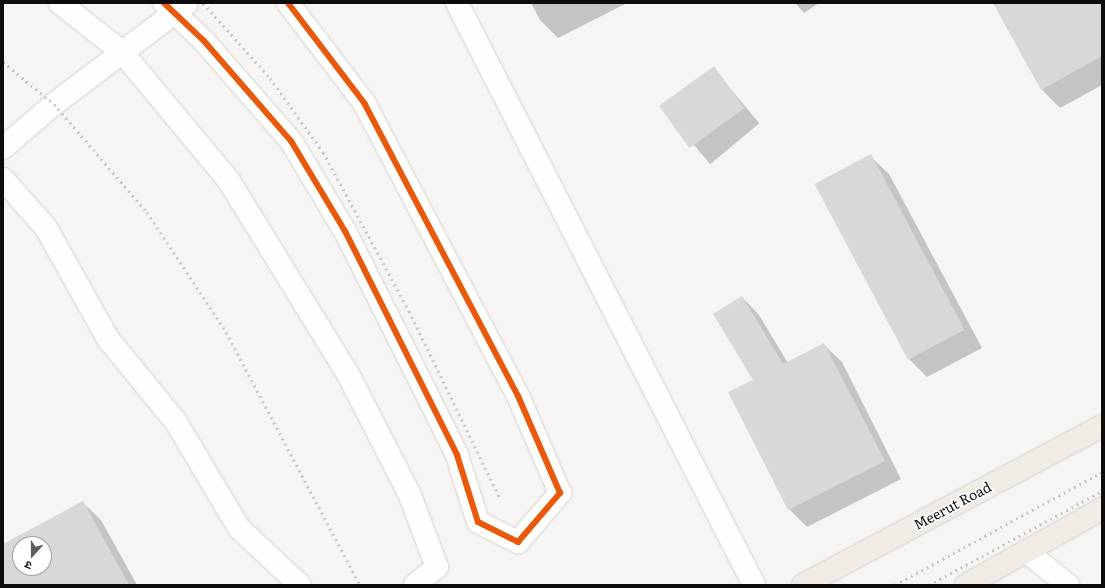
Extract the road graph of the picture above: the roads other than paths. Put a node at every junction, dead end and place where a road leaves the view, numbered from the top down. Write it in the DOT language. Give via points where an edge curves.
graph roads {
  1 [pos="60,3"];
  2 [pos="288,3"];
  3 [pos="457,3"];
  4 [pos="175,6"];
  5 [pos="122,52"];
  6 [pos="3,148"];
  7 [pos="3,179"];
  8 [pos="1102,426"];
  9 [pos="1102,509"];
  10 [pos="1026,551"];
  11 [pos="300,585"];
  12 [pos="415,585"];
  13 [pos="754,585"];
  14 [pos="803,585"];
  15 [pos="966,585"];
  16 [pos="1068,585"];
  1 -- 5 [label="street"];
  2 -- 4 [label="street" via="365,104 518,396 560,493 518,542 478,522 457,454 346,233 292,141"];
  3 -- 13 [label="street"];
  4 -- 5 [label="street"];
  5 -- 6 [label="street"];
  5 -- 12 [label="street" via="229,181 349,376 410,493 437,567"];
  7 -- 11 [label="street" via="46,228 108,339 176,422 239,528"];
  8 -- 14 [label="highway, Meerut Road"];
  9 -- 10 [label="highway"];
  10 -- 15 [label="highway"];
  10 -- 16 [label="street"];
}
